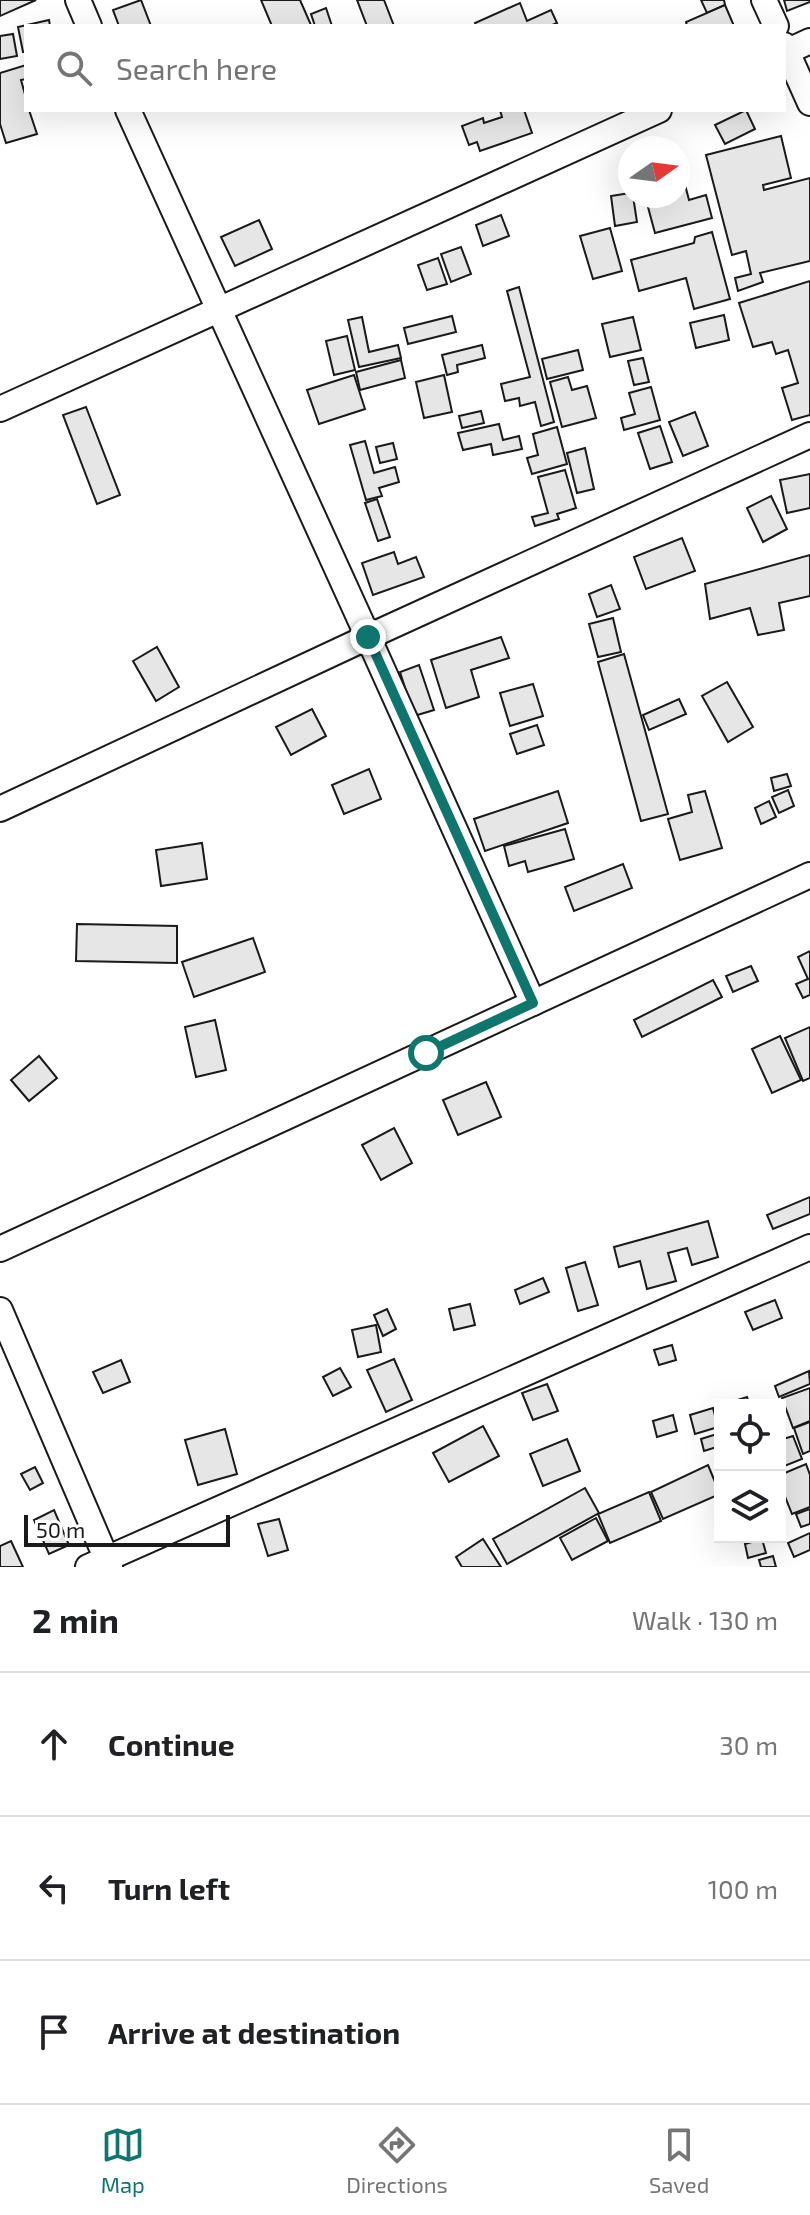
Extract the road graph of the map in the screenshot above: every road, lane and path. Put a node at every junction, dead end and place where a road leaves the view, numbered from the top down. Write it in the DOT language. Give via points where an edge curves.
graph roads {
  1 [pos="78,0"];
  2 [pos="764,0"];
  3 [pos="88,24"];
  4 [pos="775,24"];
  5 [pos="810,41"];
  6 [pos="786,50"];
  7 [pos="786,52"];
  8 [pos="810,103"];
  9 [pos="129,112"];
  10 [pos="655,112"];
  11 [pos="219,310"];
  12 [pos="0,409"];
  13 [pos="810,435"];
  14 [pos="368,637"];
  15 [pos="0,809"];
  16 [pos="810,875"];
  17 [pos="533,1003"];
  18 [pos="810,1247"];
  19 [pos="0,1249"];
  20 [pos="0,1310"];
  21 [pos="101,1564"];
  1 -- 3 [label="street"];
  2 -- 4 [label="street"];
  5 -- 6 [label="street"];
  7 -- 8 [label="street"];
  9 -- 11 [label="street"];
  10 -- 11 [label="street"];
  11 -- 12 [label="street"];
  11 -- 14 [label="street"];
  13 -- 14 [label="street"];
  14 -- 15 [label="street"];
  14 -- 17 [label="street"];
  16 -- 17 [label="street"];
  17 -- 19 [label="street"];
  18 -- 21 [label="street"];
  20 -- 21 [label="street"];
}
